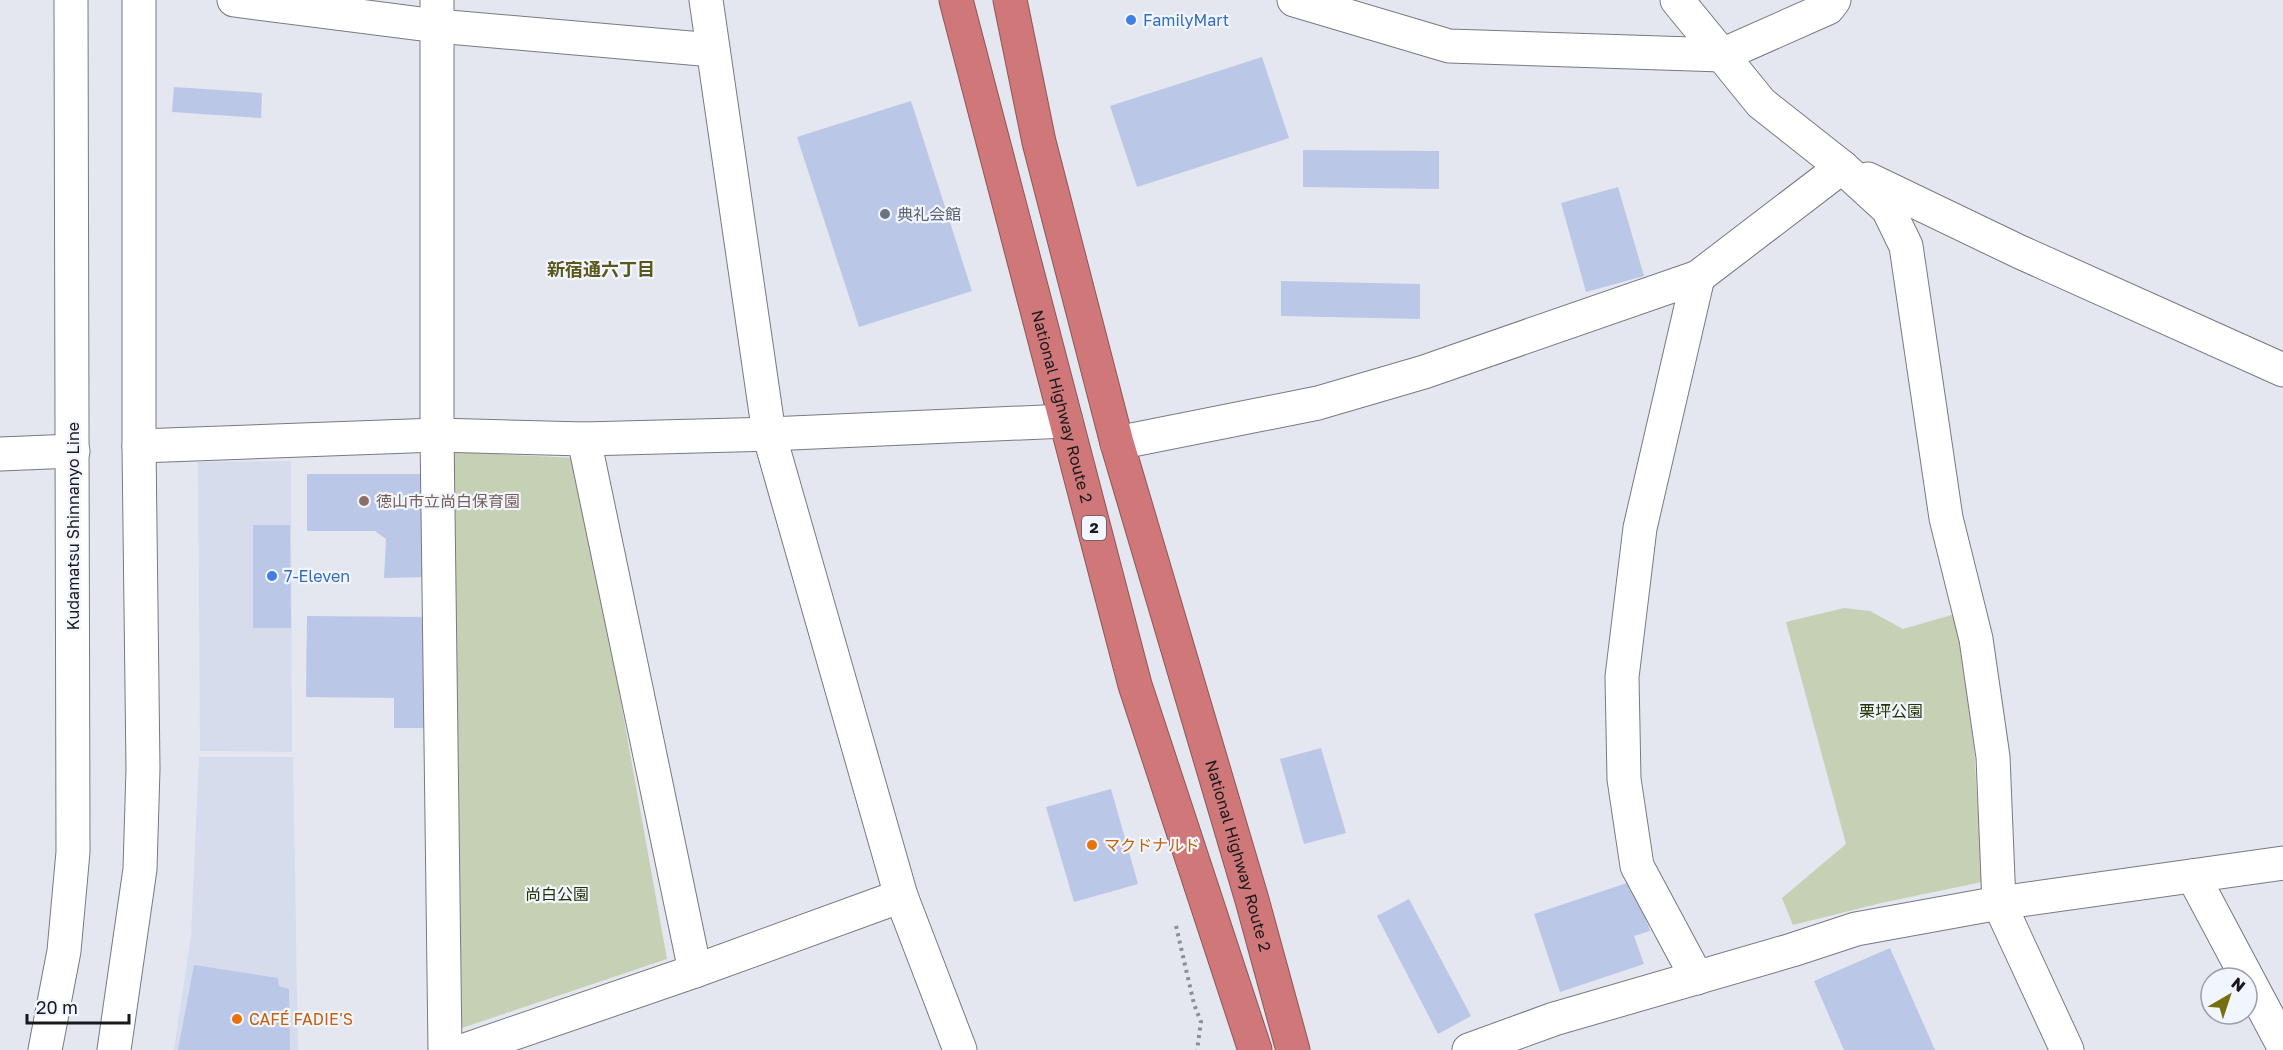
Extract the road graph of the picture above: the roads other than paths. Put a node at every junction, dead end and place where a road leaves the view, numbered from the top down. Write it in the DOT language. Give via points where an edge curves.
graph roads {
  1 [pos="71,0"];
  2 [pos="139,0"];
  3 [pos="234,0"];
  4 [pos="706,0"];
  5 [pos="956,0"];
  6 [pos="1010,0"];
  7 [pos="1294,0"];
  8 [pos="1677,0"];
  9 [pos="1834,0"];
  10 [pos="437,13"];
  11 [pos="713,50"];
  12 [pos="1722,55"];
  13 [pos="1842,166"];
  14 [pos="1698,278"];
  15 [pos="2283,370"];
  16 [pos="1066,421"];
  17 [pos="769,434"];
  18 [pos="437,435"];
  19 [pos="584,439"];
  20 [pos="1117,443"];
  21 [pos="140,446"];
  22 [pos="73,451"];
  23 [pos="0,454"];
  24 [pos="2283,863"];
  25 [pos="2193,876"];
  26 [pos="901,896"];
  27 [pos="1999,903"];
  28 [pos="695,971"];
  29 [pos="1697,978"];
  30 [pos="2283,1045"];
  31 [pos="45,1050"];
  32 [pos="114,1050"];
  33 [pos="445,1050"];
  34 [pos="465,1050"];
  35 [pos="960,1050"];
  36 [pos="1255,1050"];
  37 [pos="1293,1050"];
  38 [pos="1469,1050"];
  39 [pos="2067,1050"];
  1 -- 22 [label="street, Kudamatsu Shinnanyo Line"];
  2 -- 21 [label="street"];
  3 -- 10 [label="street"];
  4 -- 11 [label="street"];
  5 -- 16 [label="highway, National Highway Route 2 / 2"];
  6 -- 20 [label="highway, National Highway Route 2" via="1039,142"];
  7 -- 12 [label="street" via="1449,46"];
  8 -- 12 [label="street"];
  9 -- 12 [label="street" via="1828,8"];
  10 -- 11 [label="street"];
  10 -- 18 [label="street"];
  11 -- 17 [label="street"];
  12 -- 13 [label="street" via="1761,103"];
  13 -- 14 [label="street"];
  13 -- 15 [label="street" via="2020,252"];
  13 -- 27 [label="street" via="1888,209 1906,246 1946,518 1976,639 1994,757"];
  14 -- 20 [label="street" via="1424,372 1318,403"];
  14 -- 29 [label="street" via="1640,528 1622,676 1624,778 1637,866"];
  16 -- 17 [label="street"];
  16 -- 36 [label="highway, National Highway Route 2 / 2" via="1135,685"];
  17 -- 19 [label="street"];
  17 -- 26 [label="street"];
  18 -- 19 [label="street"];
  18 -- 21 [label="street"];
  18 -- 33 [label="street"];
  19 -- 28 [label="street"];
  20 -- 37 [label="highway, National Highway Route 2"];
  21 -- 32 [label="street" via="140,869"];
  22 -- 23 [label="street"];
  22 -- 31 [label="street, Kudamatsu Shinnanyo Line" via="73,852 64,951"];
  24 -- 25 [label="street"];
  25 -- 27 [label="street"];
  25 -- 30 [label="street"];
  26 -- 28 [label="street"];
  26 -- 35 [label="street"];
  27 -- 29 [label="street" via="1856,929"];
  27 -- 39 [label="street"];
  28 -- 34 [label="street"];
  29 -- 38 [label="street" via="1554,1019"];
}
